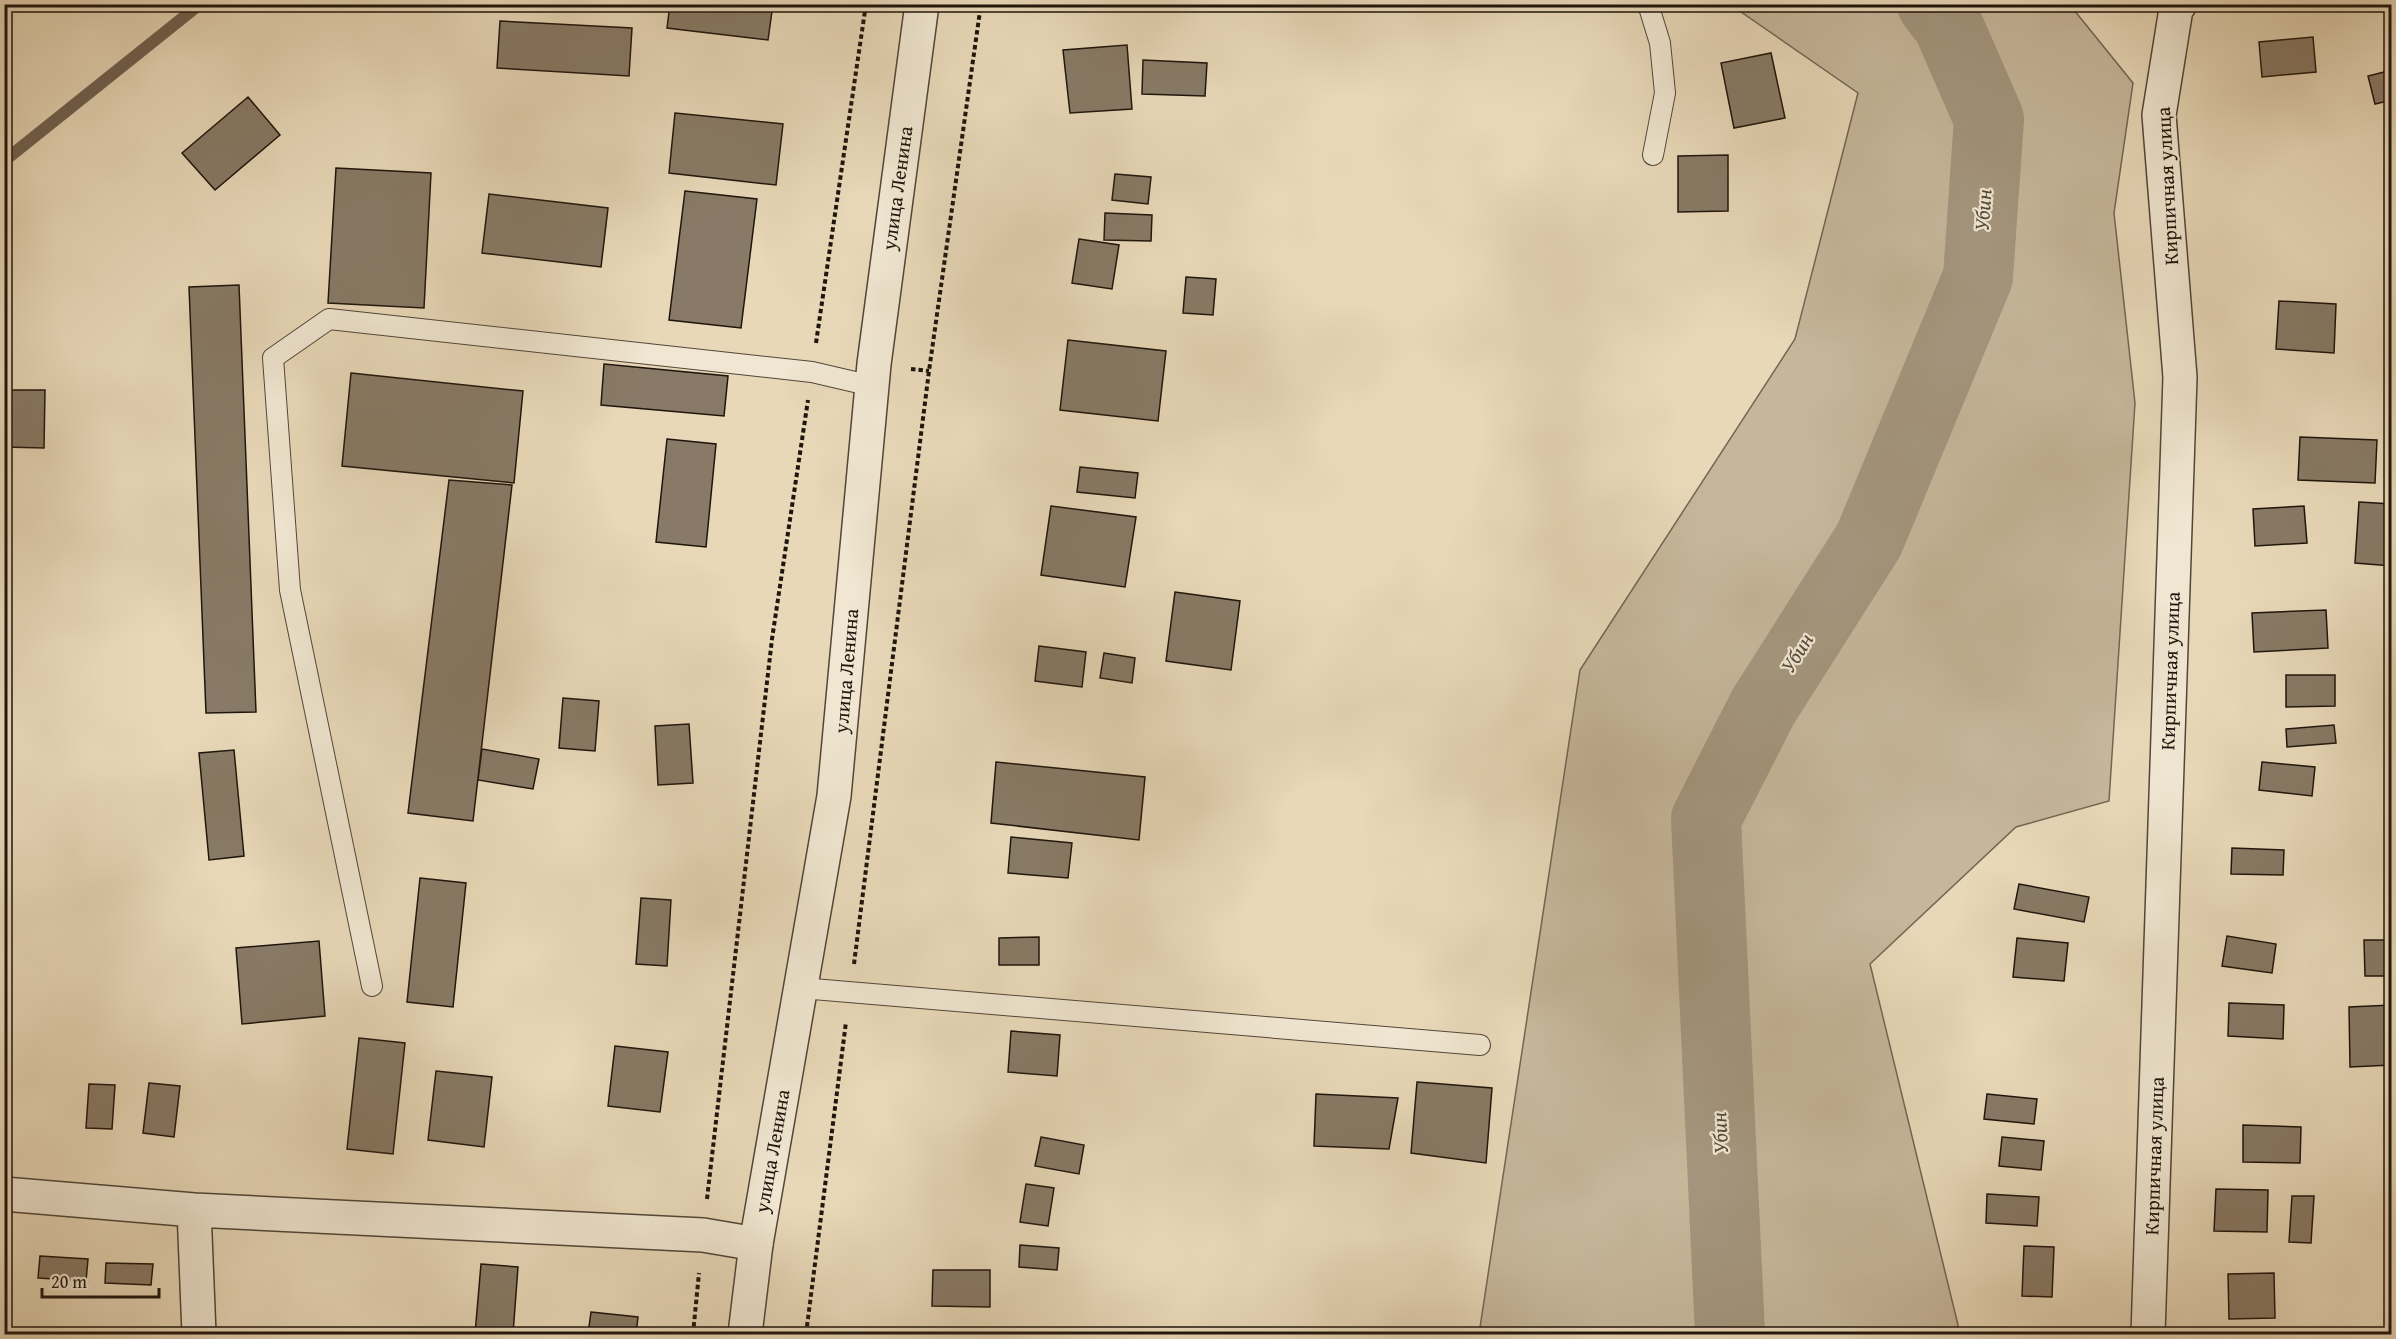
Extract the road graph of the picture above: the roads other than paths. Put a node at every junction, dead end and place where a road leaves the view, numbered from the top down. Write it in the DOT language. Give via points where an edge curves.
graph roads {
  1 [pos="922,4"];
  2 [pos="1648,4"];
  3 [pos="2178,7"];
  4 [pos="1653,155"];
  5 [pos="873,375"];
  6 [pos="372,986"];
  7 [pos="801,988"];
  8 [pos="1480,1045"];
  9 [pos="4,1194"];
  10 [pos="194,1210"];
  11 [pos="756,1244"];
  12 [pos="199,1335"];
  13 [pos="745,1335"];
  14 [pos="2148,1335"];
  1 -- 5 [label="street, улица Ленина"];
  2 -- 4 [label="lane" via="1660,43 1665,93"];
  3 -- 14 [label="street, Кирпичная улица" via="2159,115 2180,377"];
  5 -- 6 [label="lane" via="812,372 329,319 273,358 290,590"];
  5 -- 7 [label="street, улица Ленина" via="834,796"];
  7 -- 8 [label="lane"];
  7 -- 11 [label="street, улица Ленина"];
  9 -- 10 [label="street"];
  10 -- 11 [label="street" via="703,1235"];
  10 -- 12 [label="street"];
  11 -- 13 [label="street, улица Ленина"];
}
